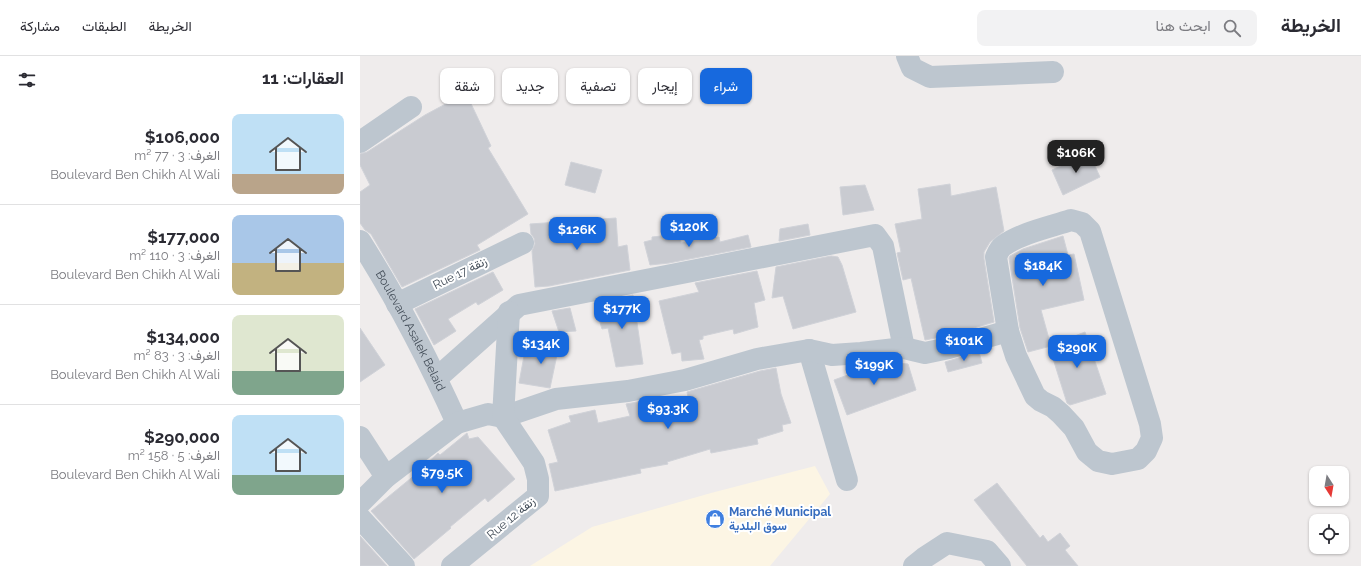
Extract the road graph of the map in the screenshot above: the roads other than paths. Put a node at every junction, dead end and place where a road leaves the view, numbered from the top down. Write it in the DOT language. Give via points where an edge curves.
graph roads {
  1 [pos="907,56"];
  2 [pos="1053,72"];
  3 [pos="411,107"];
  4 [pos="360,142"];
  5 [pos="360,241"];
  6 [pos="523,243"];
  7 [pos="397,304"];
  8 [pos="509,312"];
  9 [pos="1008,331"];
  10 [pos="904,348"];
  11 [pos="808,350"];
  12 [pos="437,378"];
  13 [pos="503,417"];
  14 [pos="457,423"];
  15 [pos="360,437"];
  16 [pos="386,477"];
  17 [pos="847,480"];
  18 [pos="360,503"];
  19 [pos="360,518"];
  20 [pos="404,566"];
  21 [pos="452,566"];
  22 [pos="914,566"];
  23 [pos="1000,566"];
  1 -- 2 [label="street" via="912,68 930,76"];
  3 -- 4 [label="street"];
  5 -- 7 [label="street, Boulevard Asalek Belaid"];
  6 -- 7 [label="street, Rue 17 زنقة"];
  7 -- 12 [label="street, Boulevard Asalek Belaid"];
  8 -- 10 [label="street" via="519,305 876,235 883,246"];
  8 -- 12 [label="street"];
  8 -- 13 [label="street"];
  9 -- 9 [label="street" via="1016,356 1036,396 1053,407 1074,428 1087,452 1098,461 1112,464 1138,459 1146,451 1152,438 1150,424 1090,231 1082,223 1071,220 1021,236 998,250 996,256"];
  9 -- 10 [label="street" via="926,353"];
  10 -- 11 [label="street" via="832,355"];
  11 -- 13 [label="street" via="757,359 685,380 628,391 556,399"];
  11 -- 17 [label="street"];
  12 -- 14 [label="street, Boulevard Asalek Belaid"];
  13 -- 14 [label="street" via="488,414"];
  13 -- 21 [label="street, Rue 12 زنقة" via="534,463 538,479 538,496"];
  14 -- 16 [label="street"];
  15 -- 16 [label="street"];
  16 -- 18 [label="street"];
  19 -- 20 [label="street"];
  22 -- 23 [label="street" via="947,543 987,551"];
}
